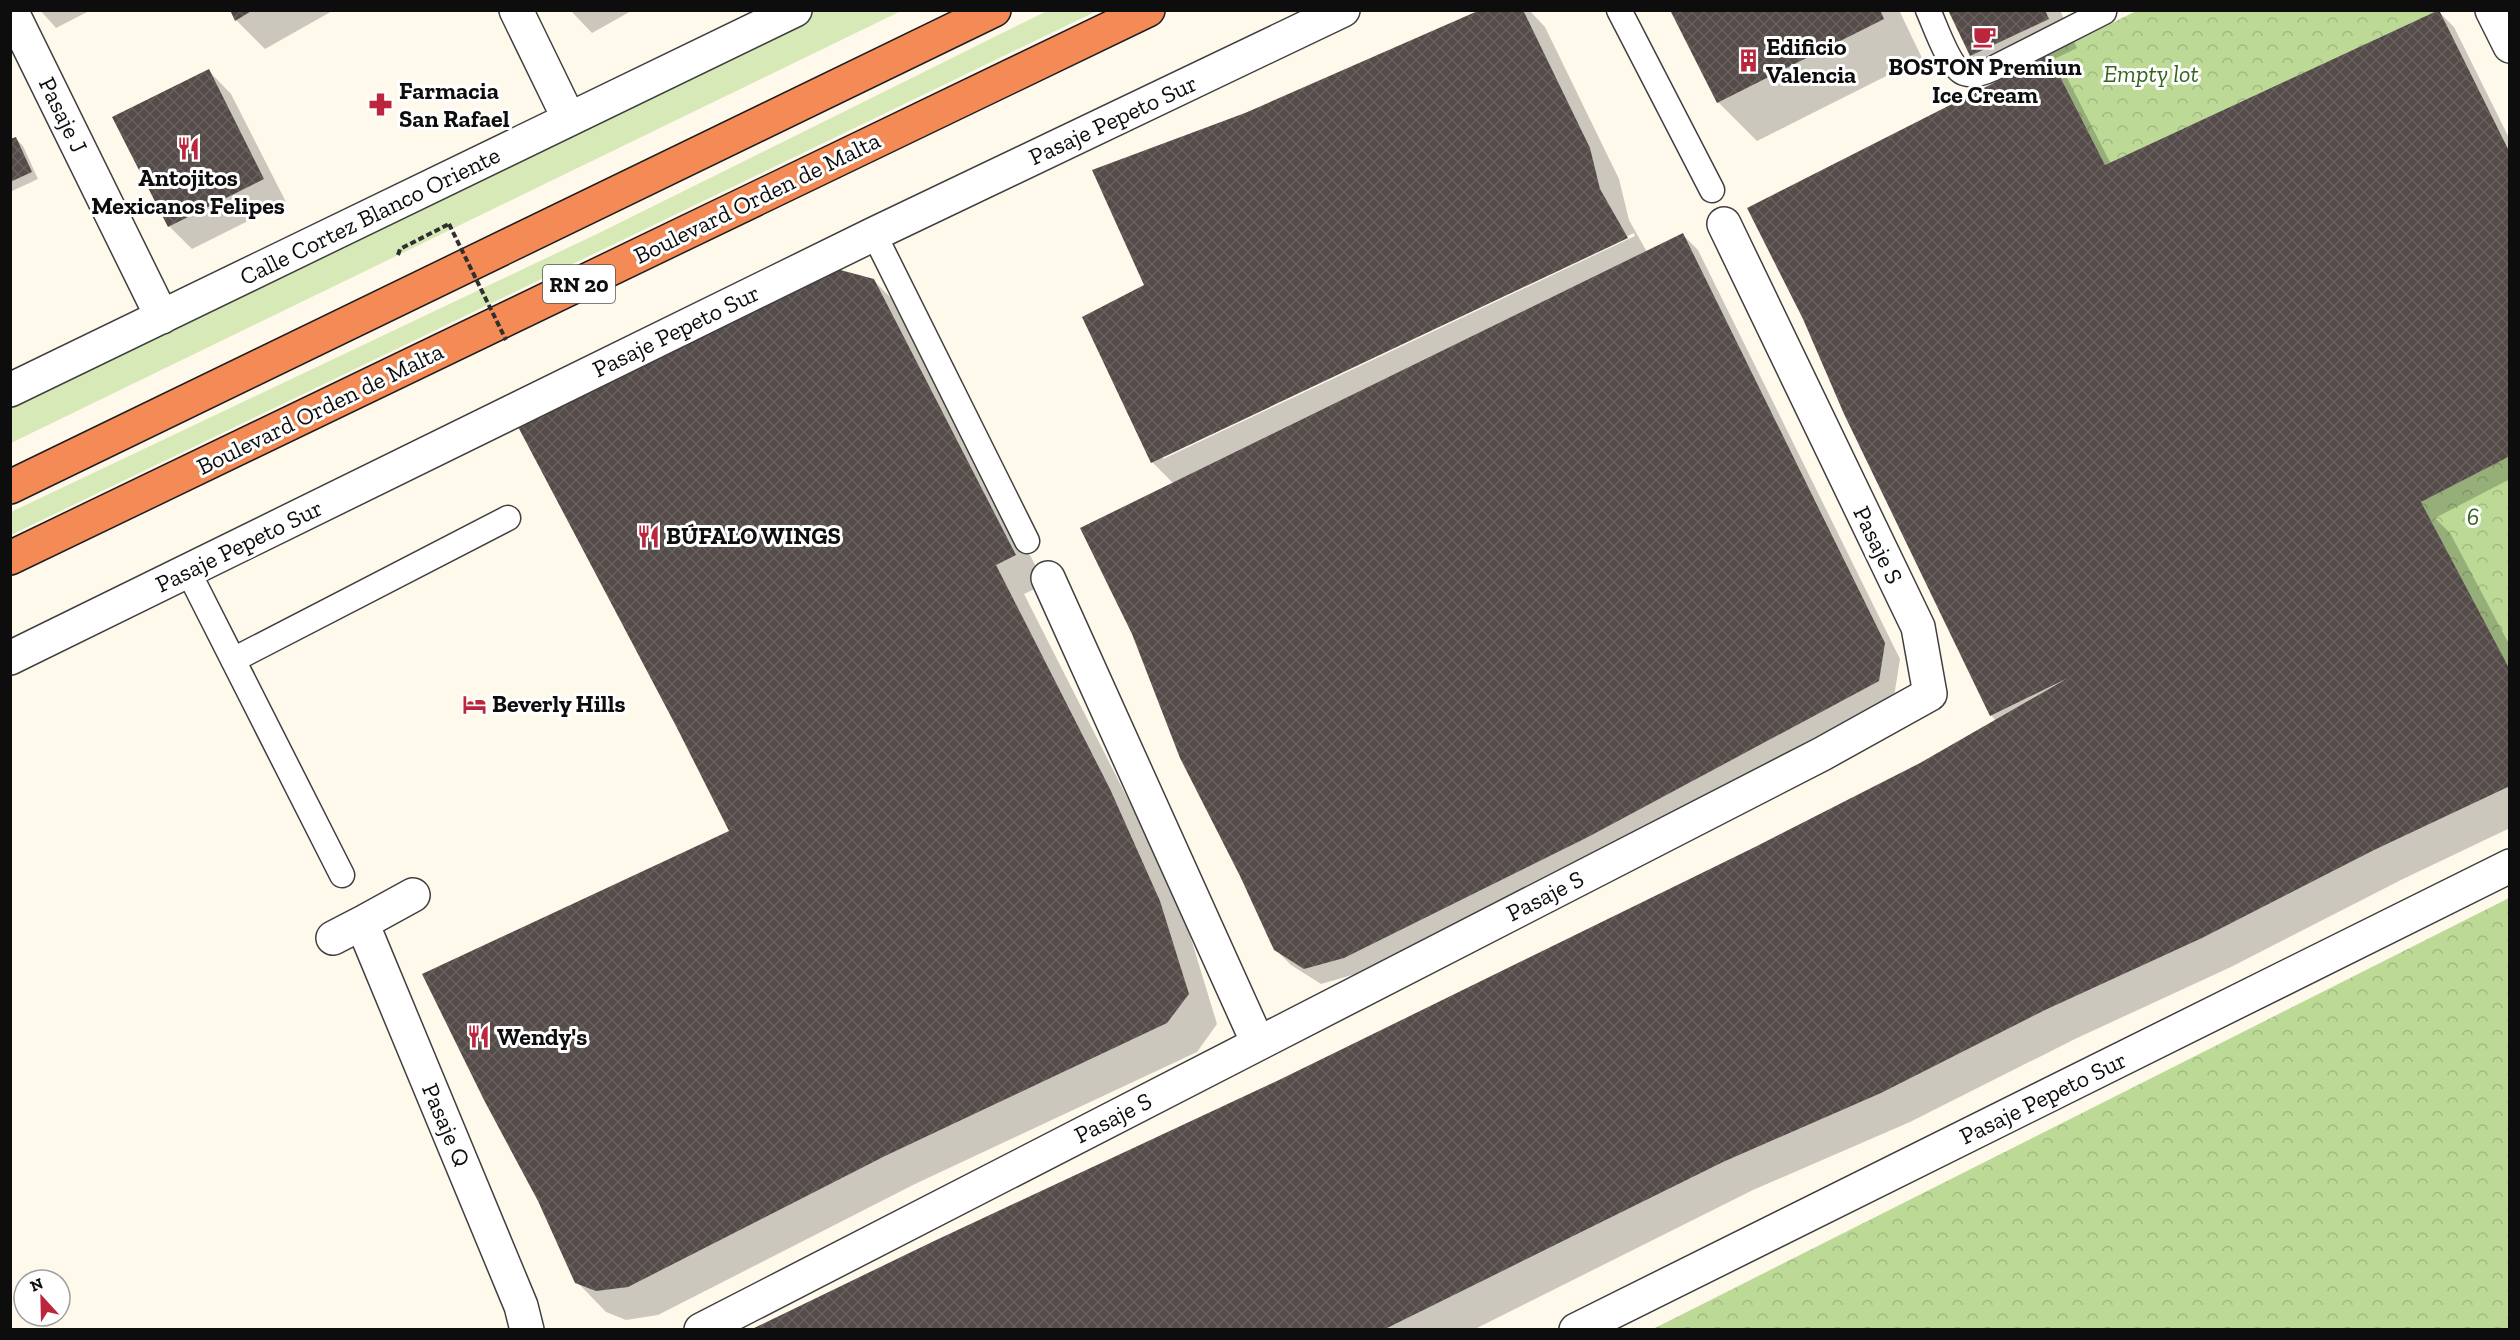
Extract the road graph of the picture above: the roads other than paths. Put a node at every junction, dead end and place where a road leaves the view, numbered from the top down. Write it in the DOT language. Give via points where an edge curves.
graph roads {
  1 [pos="11,10"];
  2 [pos="516,10"];
  3 [pos="795,10"];
  4 [pos="994,10"];
  5 [pos="1148,10"];
  6 [pos="1344,10"];
  7 [pos="1619,10"];
  8 [pos="1928,10"];
  9 [pos="2492,10"];
  10 [pos="2104,11"];
  11 [pos="2510,46"];
  12 [pos="569,119"];
  13 [pos="1712,190"];
  14 [pos="1724,224"];
  15 [pos="874,234"];
  16 [pos="162,317"];
  17 [pos="10,390"];
  18 [pos="10,486"];
  19 [pos="508,518"];
  20 [pos="1027,541"];
  21 [pos="10,558"];
  22 [pos="188,571"];
  23 [pos="1048,578"];
  24 [pos="10,658"];
  25 [pos="233,660"];
  26 [pos="2510,866"];
  27 [pos="342,875"];
  28 [pos="413,895"];
  29 [pos="362,923"];
  30 [pos="333,938"];
  31 [pos="1258,1043"];
  32 [pos="527,1329"];
  33 [pos="701,1329"];
  34 [pos="1576,1329"];
  1 -- 16 [label="street, Pasaje J"];
  2 -- 12 [label="street"];
  3 -- 12 [label="street, Calle Cortez Blanco Oriente"];
  4 -- 18 [label="highway, RN 20"];
  5 -- 21 [label="highway, Boulevard Orden de Malta / RN 20"];
  6 -- 15 [label="street, Pasaje Pepeto Sur"];
  7 -- 13 [label="lane"];
  8 -- 10 [label="lane" via="1949,56 1958,70 1966,74 1992,69"];
  9 -- 11 [label="street"];
  12 -- 16 [label="street, Calle Cortez Blanco Oriente"];
  14 -- 31 [label="street, Pasaje S" via="1918,627 1930,694 1811,760"];
  15 -- 20 [label="lane"];
  15 -- 22 [label="street, Pasaje Pepeto Sur"];
  16 -- 17 [label="street, Calle Cortez Blanco Oriente"];
  19 -- 25 [label="lane"];
  22 -- 24 [label="street, Pasaje Pepeto Sur"];
  22 -- 25 [label="lane"];
  23 -- 31 [label="street"];
  25 -- 27 [label="lane"];
  26 -- 34 [label="street, Pasaje Pepeto Sur"];
  28 -- 29 [label="street"];
  29 -- 30 [label="street"];
  29 -- 32 [label="street, Pasaje Q" via="521,1306"];
  31 -- 33 [label="street, Pasaje S"];
}
